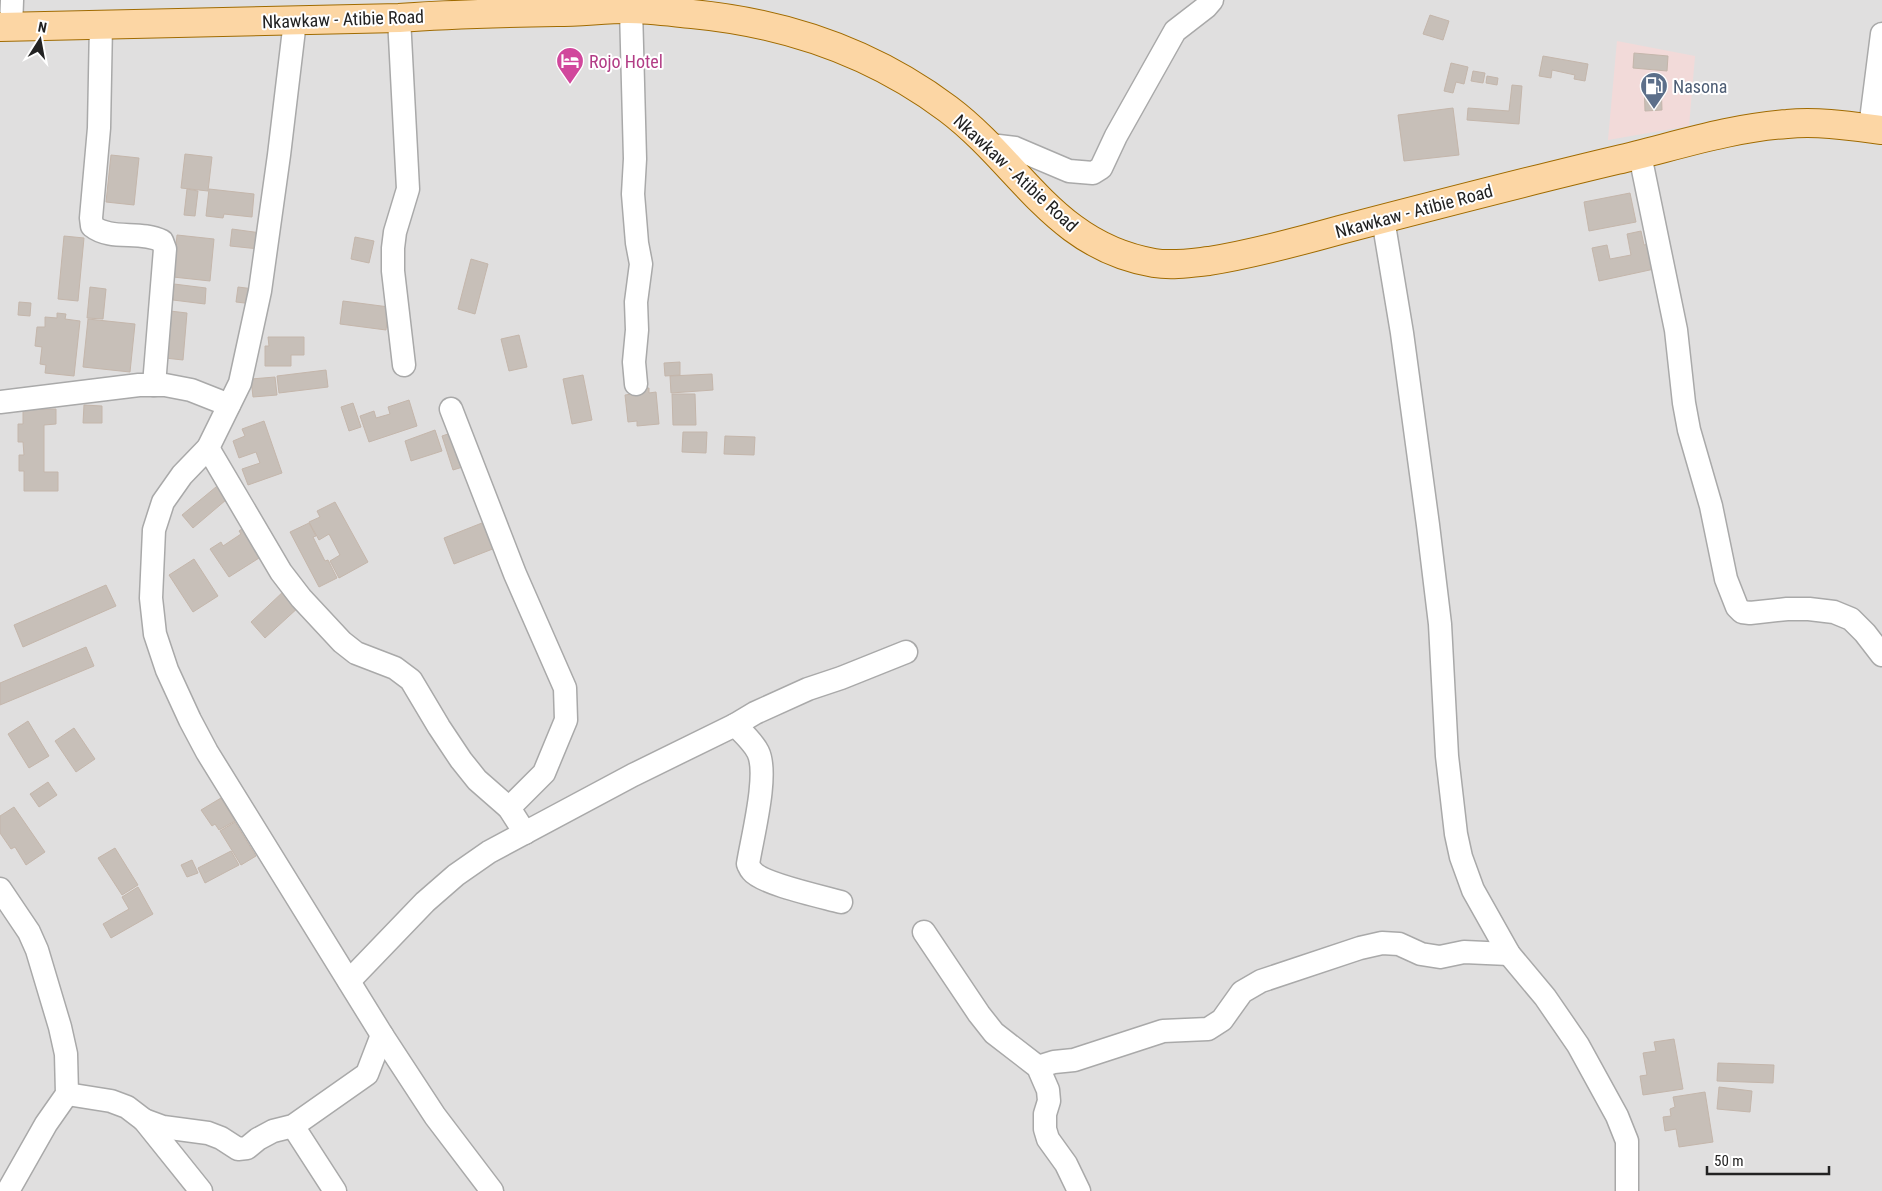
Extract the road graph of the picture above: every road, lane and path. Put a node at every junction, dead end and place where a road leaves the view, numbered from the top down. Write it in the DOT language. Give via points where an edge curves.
graph roads {
  1 [pos="12,0"];
  2 [pos="1212,0"];
  3 [pos="724,8"];
  4 [pos="631,9"];
  5 [pos="398,18"];
  6 [pos="295,21"];
  7 [pos="101,24"];
  8 [pos="6,27"];
  9 [pos="1882,34"];
  10 [pos="1876,129"];
  11 [pos="990,145"];
  12 [pos="1640,155"];
  13 [pos="1383,219"];
  14 [pos="404,365"];
  15 [pos="636,384"];
  16 [pos="154,385"];
  17 [pos="0,402"];
  18 [pos="229,404"];
  19 [pos="451,409"];
  20 [pos="208,448"];
  21 [pos="906,652"];
  22 [pos="1882,655"];
  23 [pos="735,725"];
  24 [pos="509,808"];
  25 [pos="525,833"];
  26 [pos="0,890"];
  27 [pos="841,902"];
  28 [pos="924,932"];
  29 [pos="1510,954"];
  30 [pos="349,981"];
  31 [pos="382,1035"];
  32 [pos="1038,1067"];
  33 [pos="367,1074"];
  34 [pos="409,1074"];
  35 [pos="67,1094"];
  36 [pos="144,1120"];
  37 [pos="294,1126"];
  38 [pos="8,1191"];
  39 [pos="201,1191"];
  40 [pos="335,1191"];
  41 [pos="492,1191"];
  42 [pos="1079,1191"];
  43 [pos="1627,1191"];
  1 -- 8 [label="street"];
  2 -- 11 [label="street" via="1175,31 1101,168 1093,173 1080,174 1015,148"];
  3 -- 4 [label="main road, Nkawkaw - Atibie Road"];
  3 -- 11 [label="main road, Nkawkaw - Atibie Road" via="826,42 888,71 950,111"];
  4 -- 5 [label="main road, Nkawkaw - Atibie Road"];
  4 -- 15 [label="street" via="633,194 636,243 641,264 636,302"];
  5 -- 6 [label="main road, Nkawkaw - Atibie Road"];
  5 -- 14 [label="street" via="408,189 395,232 393,271"];
  6 -- 7 [label="main road, Nkawkaw - Atibie Road"];
  6 -- 18 [label="street" via="260,290 240,382"];
  7 -- 8 [label="main road, Nkawkaw - Atibie Road"];
  7 -- 16 [label="street" via="99,128 92,226 99,232 153,236 162,241 165,249"];
  9 -- 10 [label="street"];
  10 -- 12 [label="main road, Nkawkaw - Atibie Road" via="1814,123 1767,126"];
  11 -- 13 [label="main road, Nkawkaw - Atibie Road" via="1030,192 1074,231 1124,255 1155,263 1185,264 1222,258"];
  12 -- 13 [label="main road, Nkawkaw - Atibie Road"];
  12 -- 22 [label="street" via="1676,330 1684,403 1726,580 1737,607 1750,613 1787,609 1834,612 1851,619"];
  13 -- 29 [label="street" via="1402,332 1440,624 1456,834 1474,890"];
  16 -- 17 [label="street"];
  16 -- 18 [label="street" via="191,390"];
  18 -- 20 [label="street"];
  19 -- 24 [label="street" via="565,688 566,720 544,773"];
  20 -- 24 [label="street" via="281,572 301,598 356,653 395,668 411,680 461,760 477,780"];
  20 -- 30 [label="street" via="182,475 163,502 154,530 150,598 155,634 167,670 207,752"];
  21 -- 23 [label="street" via="808,689"];
  23 -- 25 [label="street" via="640,771"];
  23 -- 27 [label="street" via="759,753 762,770 748,864 752,872 763,879"];
  24 -- 25 [label="street"];
  25 -- 30 [label="street" via="456,875 425,902"];
  26 -- 35 [label="street" via="38,950 66,1054"];
  28 -- 32 [label="street" via="994,1033"];
  29 -- 32 [label="street" via="1464,952 1440,956 1421,954 1399,944 1382,943 1360,948 1260,981 1242,992 1222,1020 1208,1029 1162,1031 1074,1060"];
  29 -- 43 [label="street" via="1578,1045 1617,1116 1627,1141"];
  30 -- 31 [label="street"];
  31 -- 33 [label="street"];
  31 -- 34 [label="street"];
  32 -- 42 [label="street" via="1049,1101 1045,1128 1048,1139 1066,1164"];
  33 -- 34 [label="street"];
  33 -- 37 [label="street"];
  34 -- 41 [label="street"];
  35 -- 36 [label="street" via="111,1101 127,1107"];
  35 -- 38 [label="street"];
  36 -- 37 [label="street" via="163,1127 208,1133 238,1149 247,1148 273,1131"];
  36 -- 39 [label="street"];
  37 -- 40 [label="street"];
}
